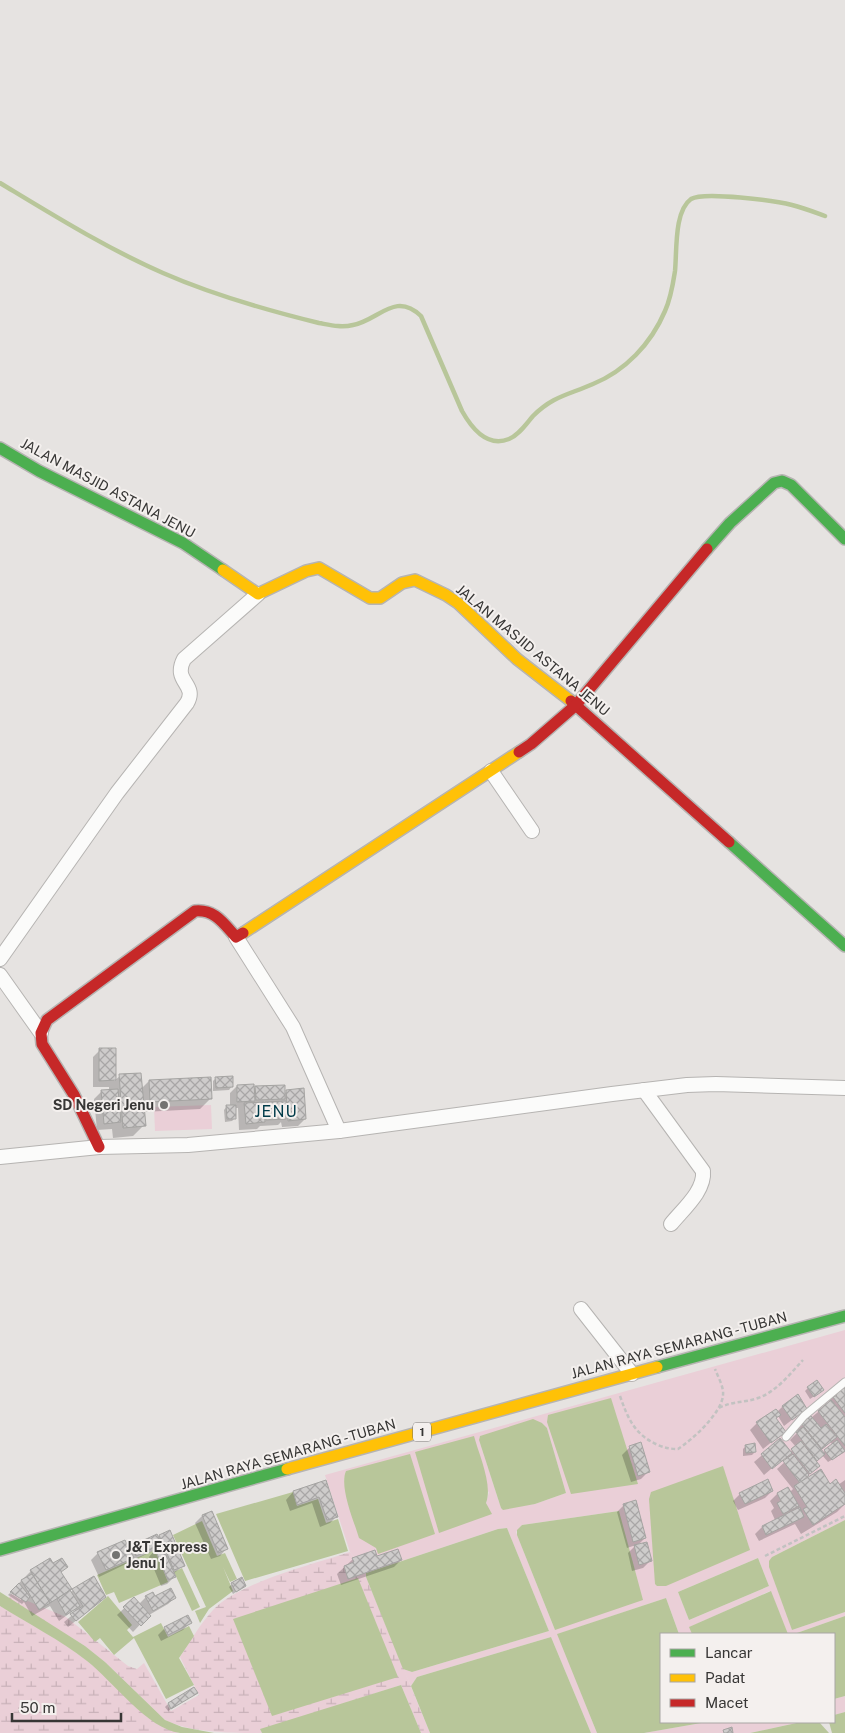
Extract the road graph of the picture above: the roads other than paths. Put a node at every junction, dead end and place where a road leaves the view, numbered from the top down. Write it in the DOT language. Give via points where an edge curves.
graph roads {
  1 [pos="0,448"];
  2 [pos="845,539"];
  3 [pos="258,594"];
  4 [pos="576,705"];
  5 [pos="491,771"];
  6 [pos="532,831"];
  7 [pos="236,937"];
  8 [pos="845,946"];
  9 [pos="0,959"];
  10 [pos="0,975"];
  11 [pos="41,1033"];
  12 [pos="845,1088"];
  13 [pos="644,1090"];
  14 [pos="339,1131"];
  15 [pos="99,1147"];
  16 [pos="0,1157"];
  17 [pos="671,1224"];
  18 [pos="581,1310"];
  19 [pos="844,1319"];
  20 [pos="632,1374"];
  21 [pos="845,1382"];
  22 [pos="786,1437"];
  23 [pos="0,1550"];
  1 -- 3 [label="main road, JALAN MASJID ASTANA JENU" via="38,471 171,536"];
  2 -- 4 [label="main road" via="791,485 782,481 774,483 730,523"];
  3 -- 4 [label="main road, JALAN MASJID ASTANA JENU" via="319,568 370,598 380,598 402,583 415,580 458,603 517,659"];
  3 -- 9 [label="street" via="184,659 180,674 190,690 189,699 117,793"];
  4 -- 5 [label="main road" via="531,744"];
  4 -- 8 [label="main road, JALAN MASJID ASTANA JENU"];
  5 -- 6 [label="street"];
  5 -- 7 [label="main road"];
  7 -- 11 [label="main road" via="215,915 204,910 195,911 47,1020"];
  7 -- 14 [label="street" via="293,1026"];
  10 -- 11 [label="street"];
  11 -- 15 [label="main road" via="42,1044 74,1096"];
  12 -- 13 [label="street" via="716,1084"];
  13 -- 14 [label="street"];
  13 -- 17 [label="street" via="703,1171 704,1179 698,1190"];
  14 -- 15 [label="street" via="188,1145"];
  15 -- 16 [label="street"];
  18 -- 20 [label="street"];
  19 -- 20 [label="main road, JALAN RAYA SEMARANG - TUBAN / 1"];
  20 -- 23 [label="main road, JALAN RAYA SEMARANG - TUBAN / 1"];
  21 -- 22 [label="lane" via="804,1416"];
}
